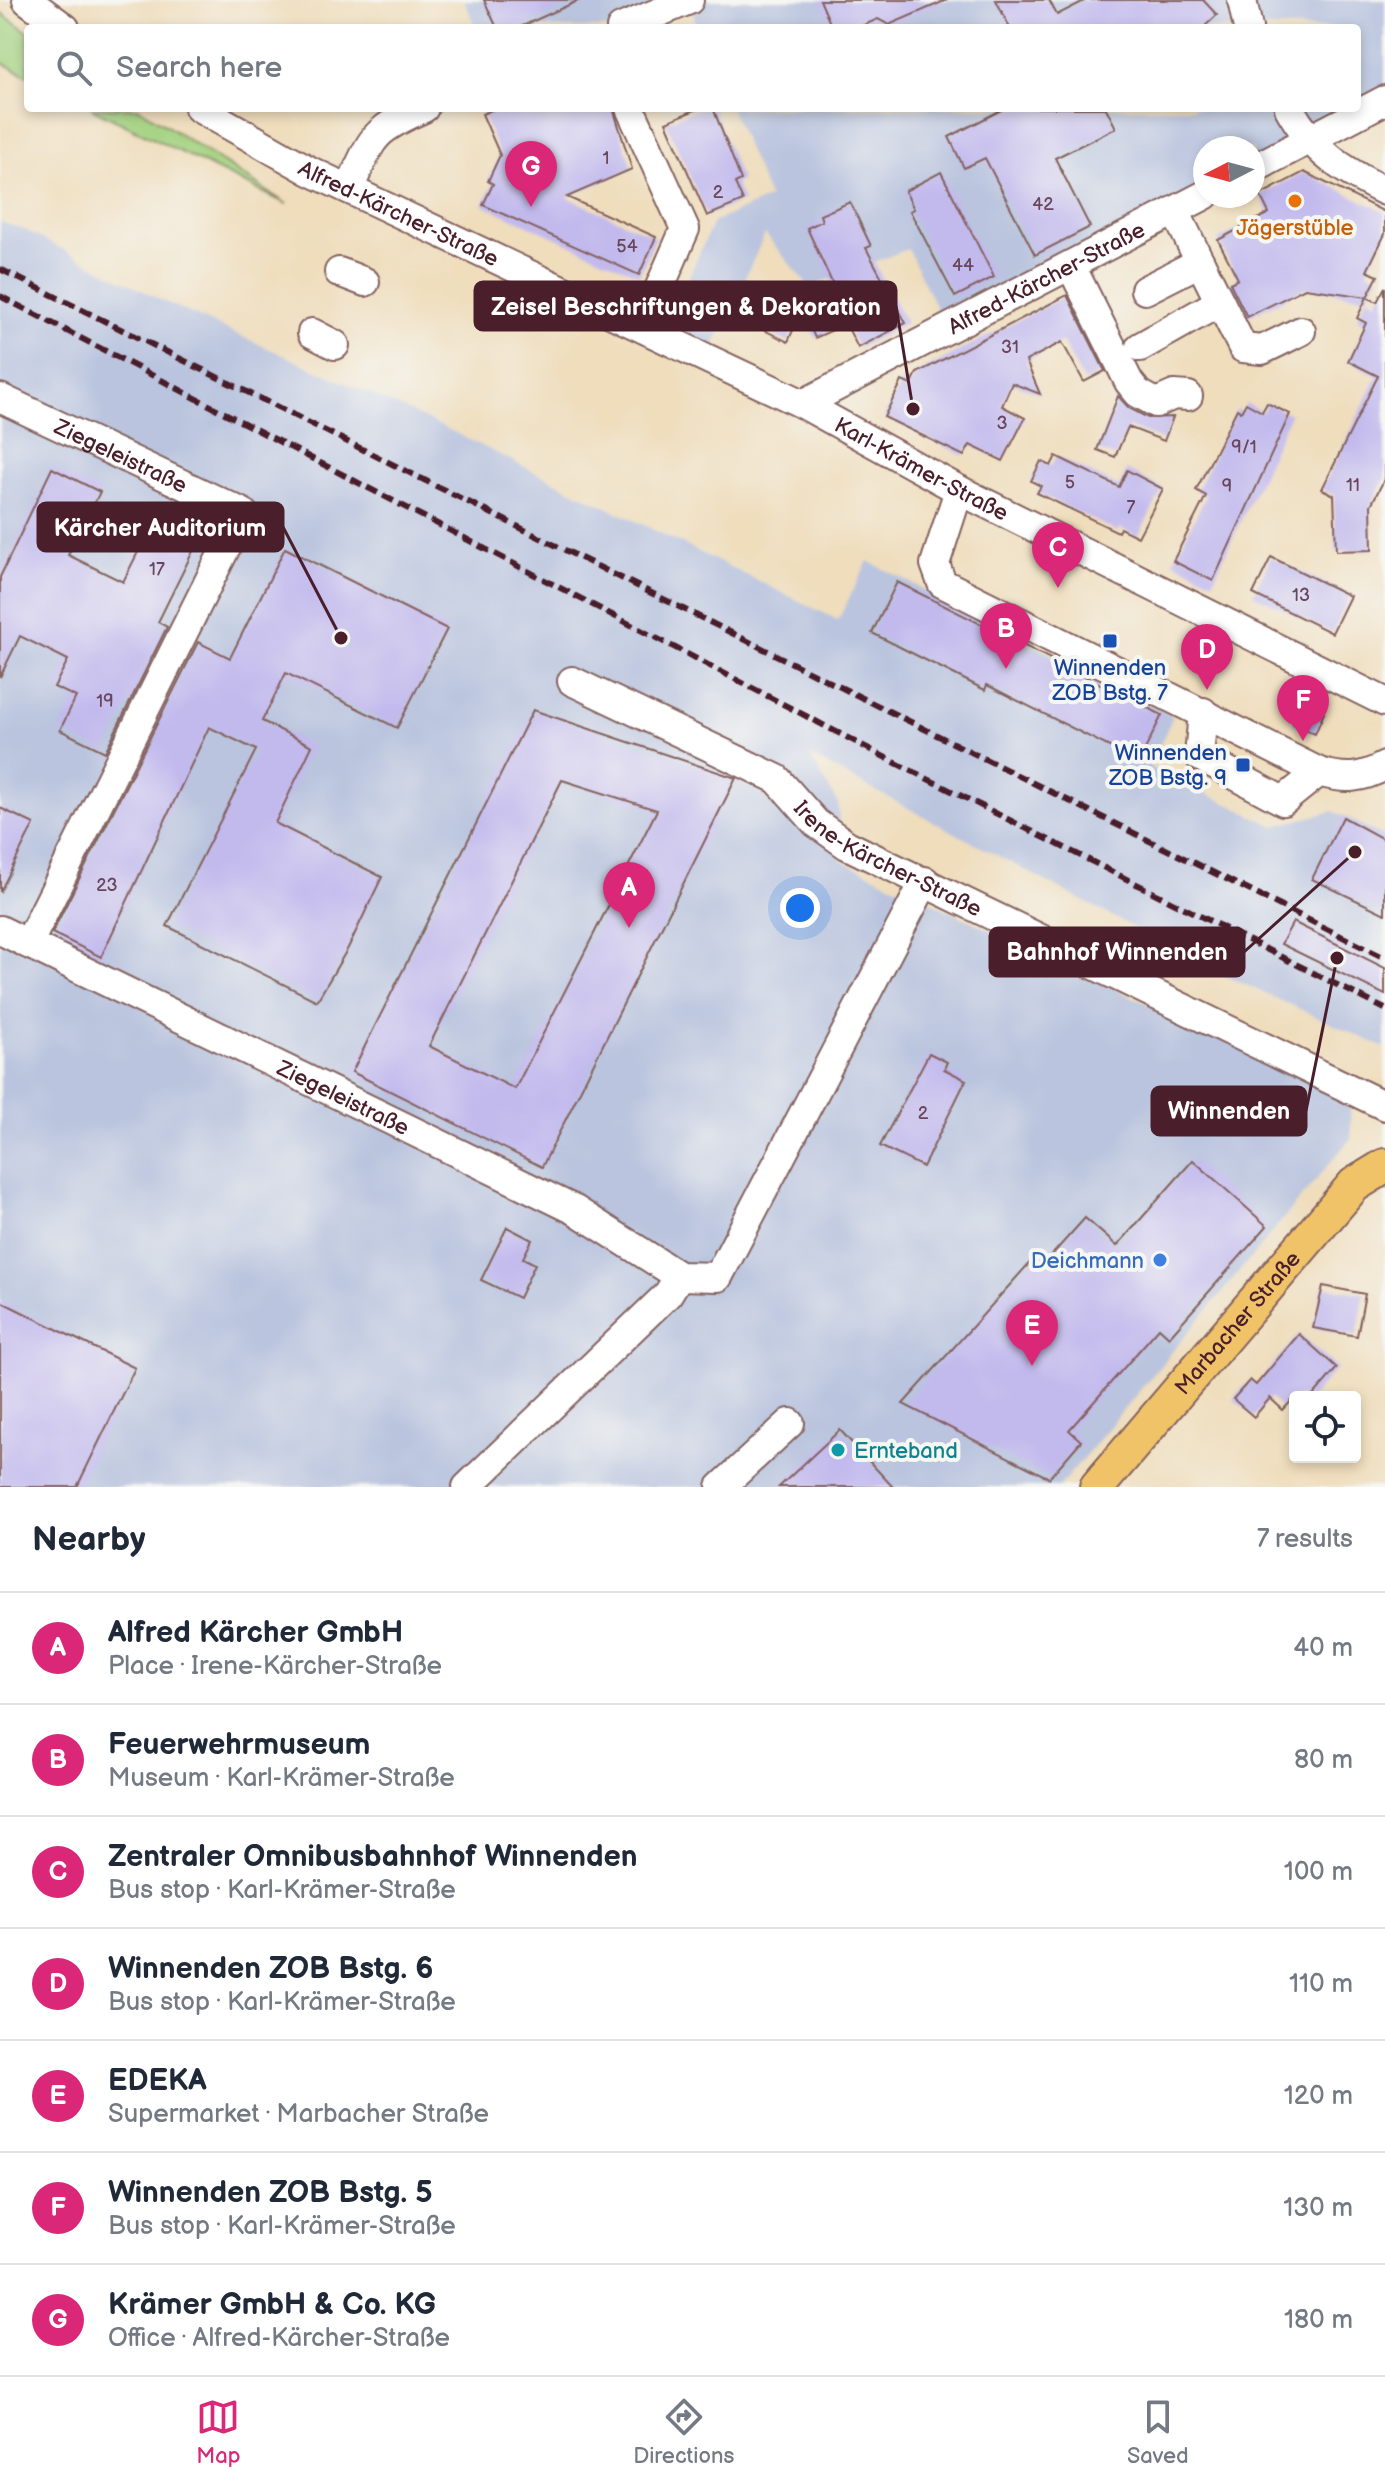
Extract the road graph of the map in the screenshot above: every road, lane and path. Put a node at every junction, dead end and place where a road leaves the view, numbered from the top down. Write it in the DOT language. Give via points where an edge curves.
graph roads {
  1 [pos="27,0"];
  2 [pos="689,0"];
  3 [pos="1242,0"];
  4 [pos="60,24"];
  5 [pos="631,24"];
  6 [pos="1247,24"];
  7 [pos="1385,100"];
  8 [pos="206,112"];
  9 [pos="415,112"];
  10 [pos="632,112"];
  11 [pos="1291,112"];
  12 [pos="1307,140"];
  13 [pos="1265,163"];
  14 [pos="349,189"];
  15 [pos="1385,191"];
  16 [pos="1193,201"];
  17 [pos="1175,211"];
  18 [pos="1200,262"];
  19 [pos="1071,266"];
  20 [pos="1145,290"];
  21 [pos="1220,302"];
  22 [pos="643,326"];
  23 [pos="1301,331"];
  24 [pos="1140,347"];
  25 [pos="1188,396"];
  26 [pos="0,398"];
  27 [pos="803,404"];
  28 [pos="959,490"];
  29 [pos="572,681"];
  30 [pos="1385,702"];
  31 [pos="1203,712"];
  32 [pos="1385,766"];
  33 [pos="1319,772"];
  34 [pos="925,881"];
  35 [pos="0,930"];
  36 [pos="28,944"];
  37 [pos="1385,1106"];
  38 [pos="1385,1166"];
  39 [pos="679,1276"];
  40 [pos="790,1423"];
  41 [pos="467,1487"];
  42 [pos="721,1487"];
  43 [pos="1097,1487"];
  1 -- 4 [label="street"];
  2 -- 5 [label="street"];
  3 -- 6 [label="street"];
  7 -- 12 [label="street"];
  8 -- 14 [label="street, Alfred-Kärcher-Straße"];
  9 -- 14 [label="street" via="368,142"];
  10 -- 22 [label="street" via="685,229"];
  11 -- 12 [label="street"];
  12 -- 13 [label="street"];
  12 -- 15 [label="street" via="1351,175"];
  14 -- 22 [label="street, Alfred-Kärcher-Straße"];
  16 -- 17 [label="street, Alfred-Kärcher-Straße"];
  17 -- 18 [label="street"];
  17 -- 19 [label="street, Alfred-Kärcher-Straße"];
  18 -- 20 [label="street"];
  18 -- 21 [label="street"];
  19 -- 25 [label="street" via="1138,393 1156,403"];
  19 -- 27 [label="street, Alfred-Kärcher-Straße"];
  21 -- 23 [label="street" via="1243,348 1262,350"];
  21 -- 24 [label="street"];
  22 -- 27 [label="street, Alfred-Kärcher-Straße"];
  26 -- 36 [label="street, Ziegeleistraße" via="243,513"];
  27 -- 28 [label="street, Karl-Krämer-Straße"];
  28 -- 30 [label="street, Karl-Krämer-Straße"];
  28 -- 31 [label="street" via="935,564 942,583"];
  29 -- 34 [label="street, Irene-Kärcher-Straße" via="777,779 816,823 847,845"];
  31 -- 33 [label="street"];
  31 -- 33 [label="street" via="1199,756 1283,801"];
  32 -- 33 [label="street" via="1342,779"];
  34 -- 37 [label="street, Irene-Kärcher-Straße"];
  34 -- 39 [label="street" via="718,1277"];
  35 -- 36 [label="street, Ziegeleistraße"];
  36 -- 39 [label="street, Ziegeleistraße" via="575,1210"];
  38 -- 43 [label="main road, Marbacher Straße" via="1354,1185"];
  39 -- 41 [label="street" via="668,1294"];
  40 -- 42 [label="street"];
}
